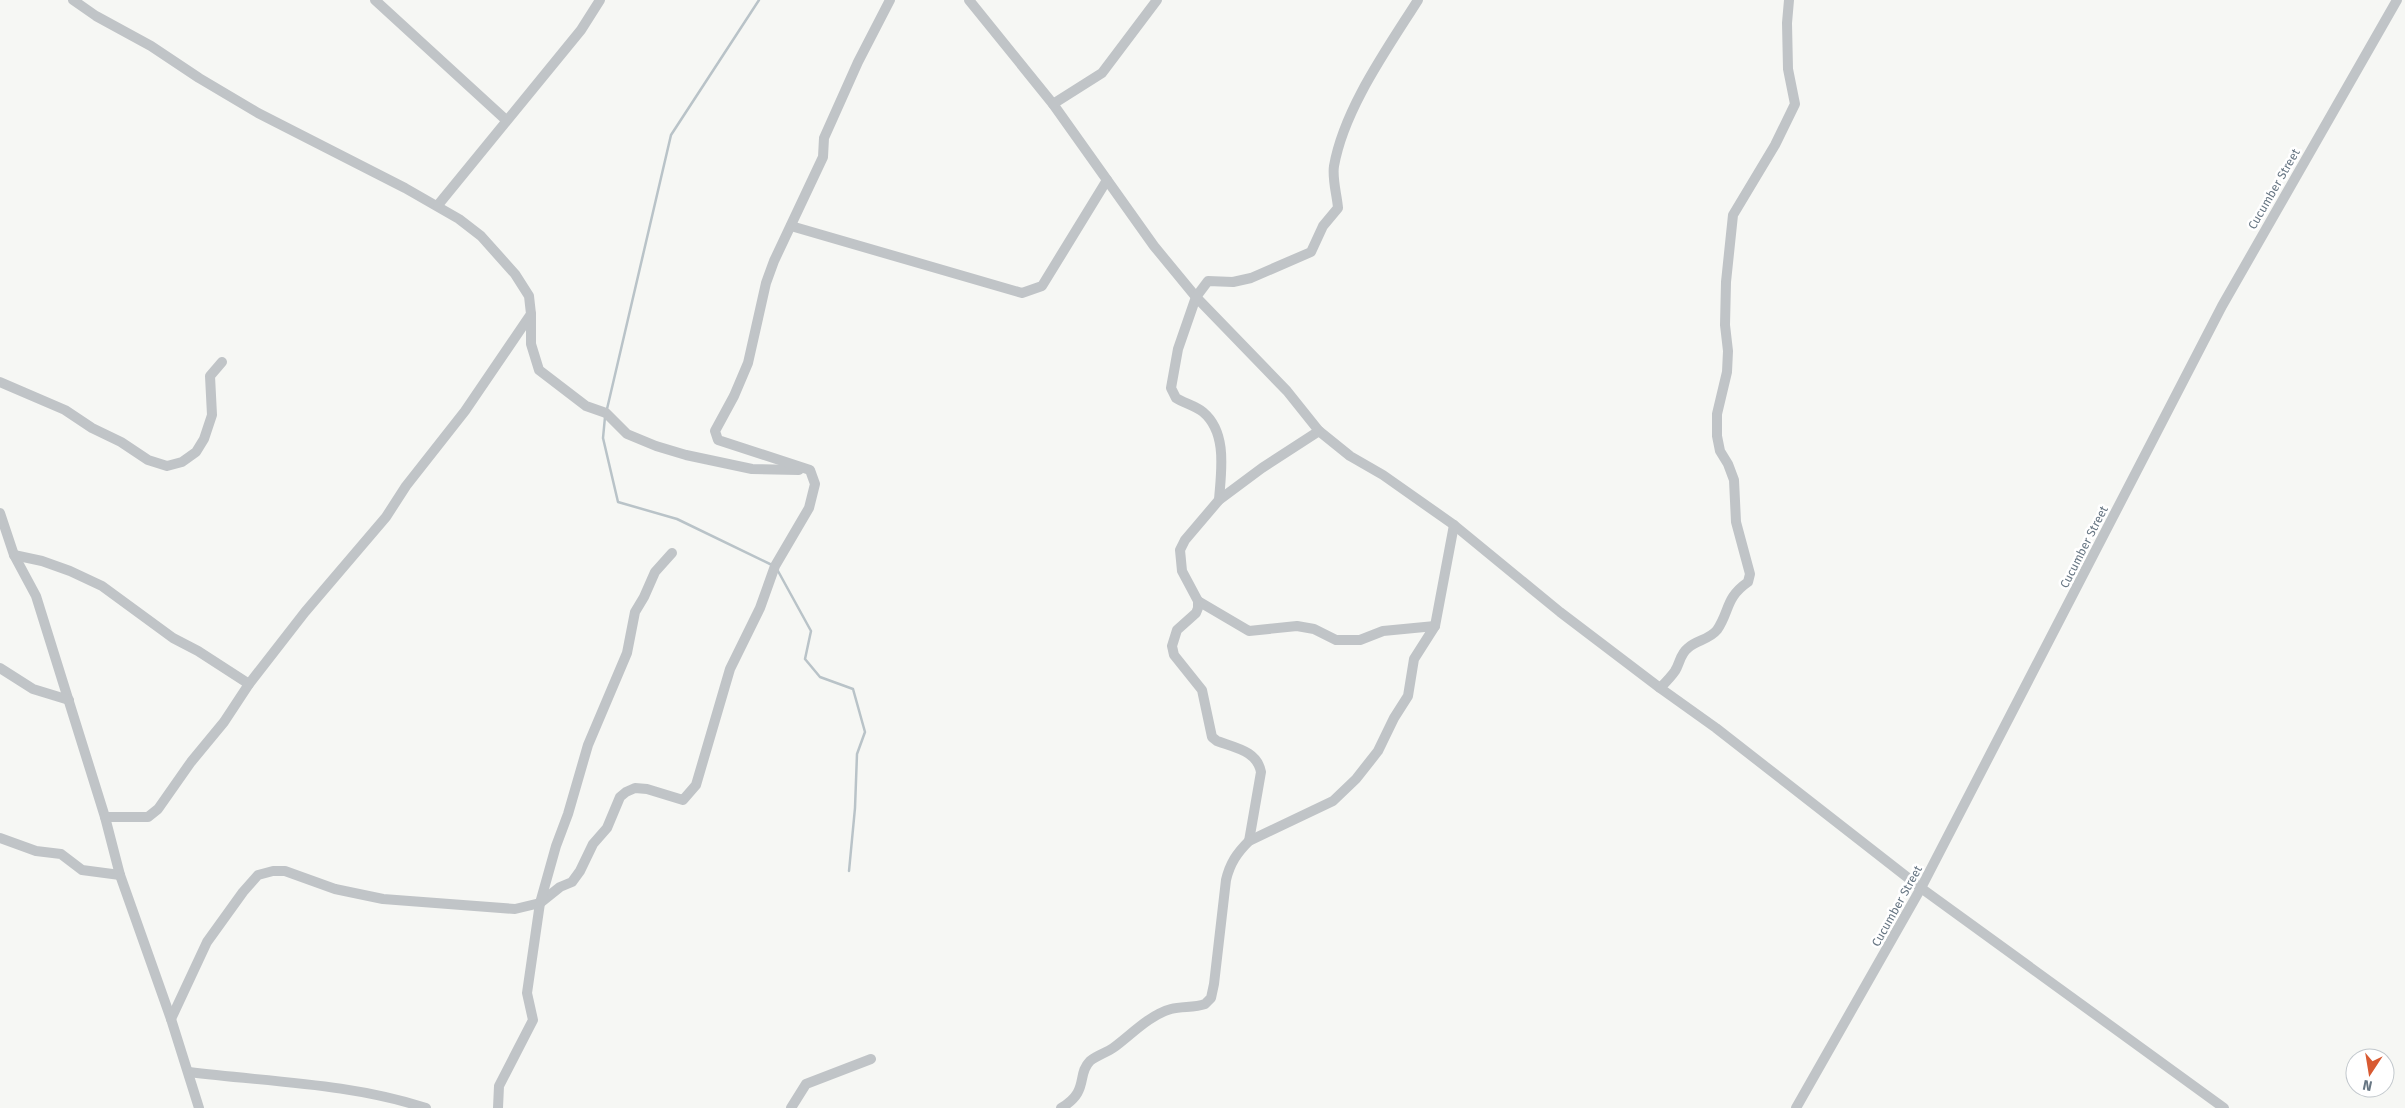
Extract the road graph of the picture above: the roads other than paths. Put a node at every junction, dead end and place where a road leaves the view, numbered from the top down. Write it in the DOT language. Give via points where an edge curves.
graph roads {
  1 [pos="73,0"];
  2 [pos="375,0"];
  3 [pos="600,0"];
  4 [pos="890,0"];
  5 [pos="970,0"];
  6 [pos="1157,0"];
  7 [pos="1418,0"];
  8 [pos="1789,0"];
  9 [pos="2397,0"];
  10 [pos="1053,104"];
  11 [pos="506,120"];
  12 [pos="1107,180"];
  13 [pos="438,206"];
  14 [pos="791,226"];
  15 [pos="1196,298"];
  16 [pos="530,314"];
  17 [pos="222,362"];
  18 [pos="0,382"];
  19 [pos="1319,431"];
  20 [pos="810,470"];
  21 [pos="1219,500"];
  22 [pos="0,513"];
  23 [pos="1454,525"];
  24 [pos="672,553"];
  25 [pos="14,555"];
  26 [pos="1198,601"];
  27 [pos="1435,626"];
  28 [pos="0,668"];
  29 [pos="249,684"];
  30 [pos="1660,688"];
  31 [pos="69,700"];
  32 [pos="106,817"];
  33 [pos="0,838"];
  34 [pos="1249,841"];
  35 [pos="120,875"];
  36 [pos="1921,888"];
  37 [pos="540,903"];
  38 [pos="171,1019"];
  39 [pos="871,1059"];
  40 [pos="188,1072"];
  41 [pos="401,1104"];
  42 [pos="199,1108"];
  43 [pos="426,1108"];
  44 [pos="498,1108"];
  45 [pos="791,1108"];
  46 [pos="1062,1108"];
  47 [pos="1796,1108"];
  48 [pos="2224,1108"];
  1 -- 13 [label="street" via="258,113"];
  2 -- 11 [label="street"];
  3 -- 11 [label="street" via="581,30"];
  4 -- 14 [label="street" via="824,138 823,156"];
  5 -- 10 [label="street"];
  6 -- 10 [label="street" via="1102,73"];
  7 -- 15 [label="street" via="1346,124 1334,168 1338,208 1323,226 1311,252 1251,278 1232,282 1208,281"];
  8 -- 30 [label="street" via="1788,69 1794,104 1775,145 1734,216 1724,325 1727,372 1717,414 1716,436 1734,480 1736,522 1750,574 1748,582 1736,590 1717,629 1708,638 1688,646 1676,670"];
  9 -- 36 [label="street, Cucumber Street" via="2222,306"];
  10 -- 12 [label="street"];
  11 -- 13 [label="street"];
  12 -- 14 [label="street" via="1042,286 1022,293"];
  12 -- 15 [label="street"];
  13 -- 16 [label="street" via="481,236 498,253 529,296"];
  14 -- 20 [label="street" via="766,283 748,363 715,431 718,440 732,446"];
  15 -- 19 [label="street" via="1287,391"];
  15 -- 21 [label="street" via="1178,349 1171,388 1176,398 1202,410 1214,425 1222,460"];
  16 -- 20 [label="street" via="531,344 539,370 586,406 606,414 627,434 686,455 752,469"];
  16 -- 29 [label="street" via="465,411 386,517"];
  17 -- 18 [label="street" via="210,376 212,415 204,440 196,452 182,462 167,466 148,460 65,410"];
  19 -- 21 [label="street"];
  19 -- 23 [label="street" via="1350,456"];
  20 -- 37 [label="street" via="815,484 809,508 775,566 760,608 730,669 692,790 683,800 648,789 635,788 626,792 620,798 607,828 593,844 580,872 572,882"];
  21 -- 26 [label="street" via="1180,550 1182,571"];
  22 -- 25 [label="street"];
  23 -- 27 [label="street"];
  23 -- 30 [label="street"];
  24 -- 37 [label="street" via="655,572 635,612 627,653 588,745"];
  25 -- 29 [label="street" via="70,570 102,586 173,638"];
  25 -- 31 [label="street" via="36,596"];
  26 -- 27 [label="street" via="1249,631 1297,626 1336,640 1360,640 1383,631"];
  26 -- 34 [label="street" via="1196,613 1177,630 1172,640 1174,655 1202,690 1212,737 1253,755 1260,762 1262,772"];
  27 -- 34 [label="street" via="1414,658 1408,696 1378,750 1356,779 1333,801"];
  28 -- 31 [label="street" via="33,689"];
  29 -- 32 [label="street" via="158,809 148,817"];
  30 -- 36 [label="street"];
  31 -- 32 [label="street"];
  32 -- 35 [label="street"];
  33 -- 35 [label="street" via="36,851 61,854 82,870"];
  34 -- 46 [label="street" via="1230,864 1226,880 1211,998 1205,1004 1170,1010 1088,1062 1079,1094"];
  35 -- 38 [label="street"];
  36 -- 47 [label="street, Cucumber Street"];
  36 -- 48 [label="street"];
  37 -- 38 [label="street" via="515,909 383,899 285,871 273,871 258,876 243,892 207,942"];
  37 -- 44 [label="street" via="527,993 533,1020 499,1086"];
  38 -- 40 [label="street"];
  39 -- 45 [label="street" via="806,1084"];
  40 -- 41 [label="street" via="339,1088"];
  40 -- 42 [label="street"];
  41 -- 43 [label="street"];
}
